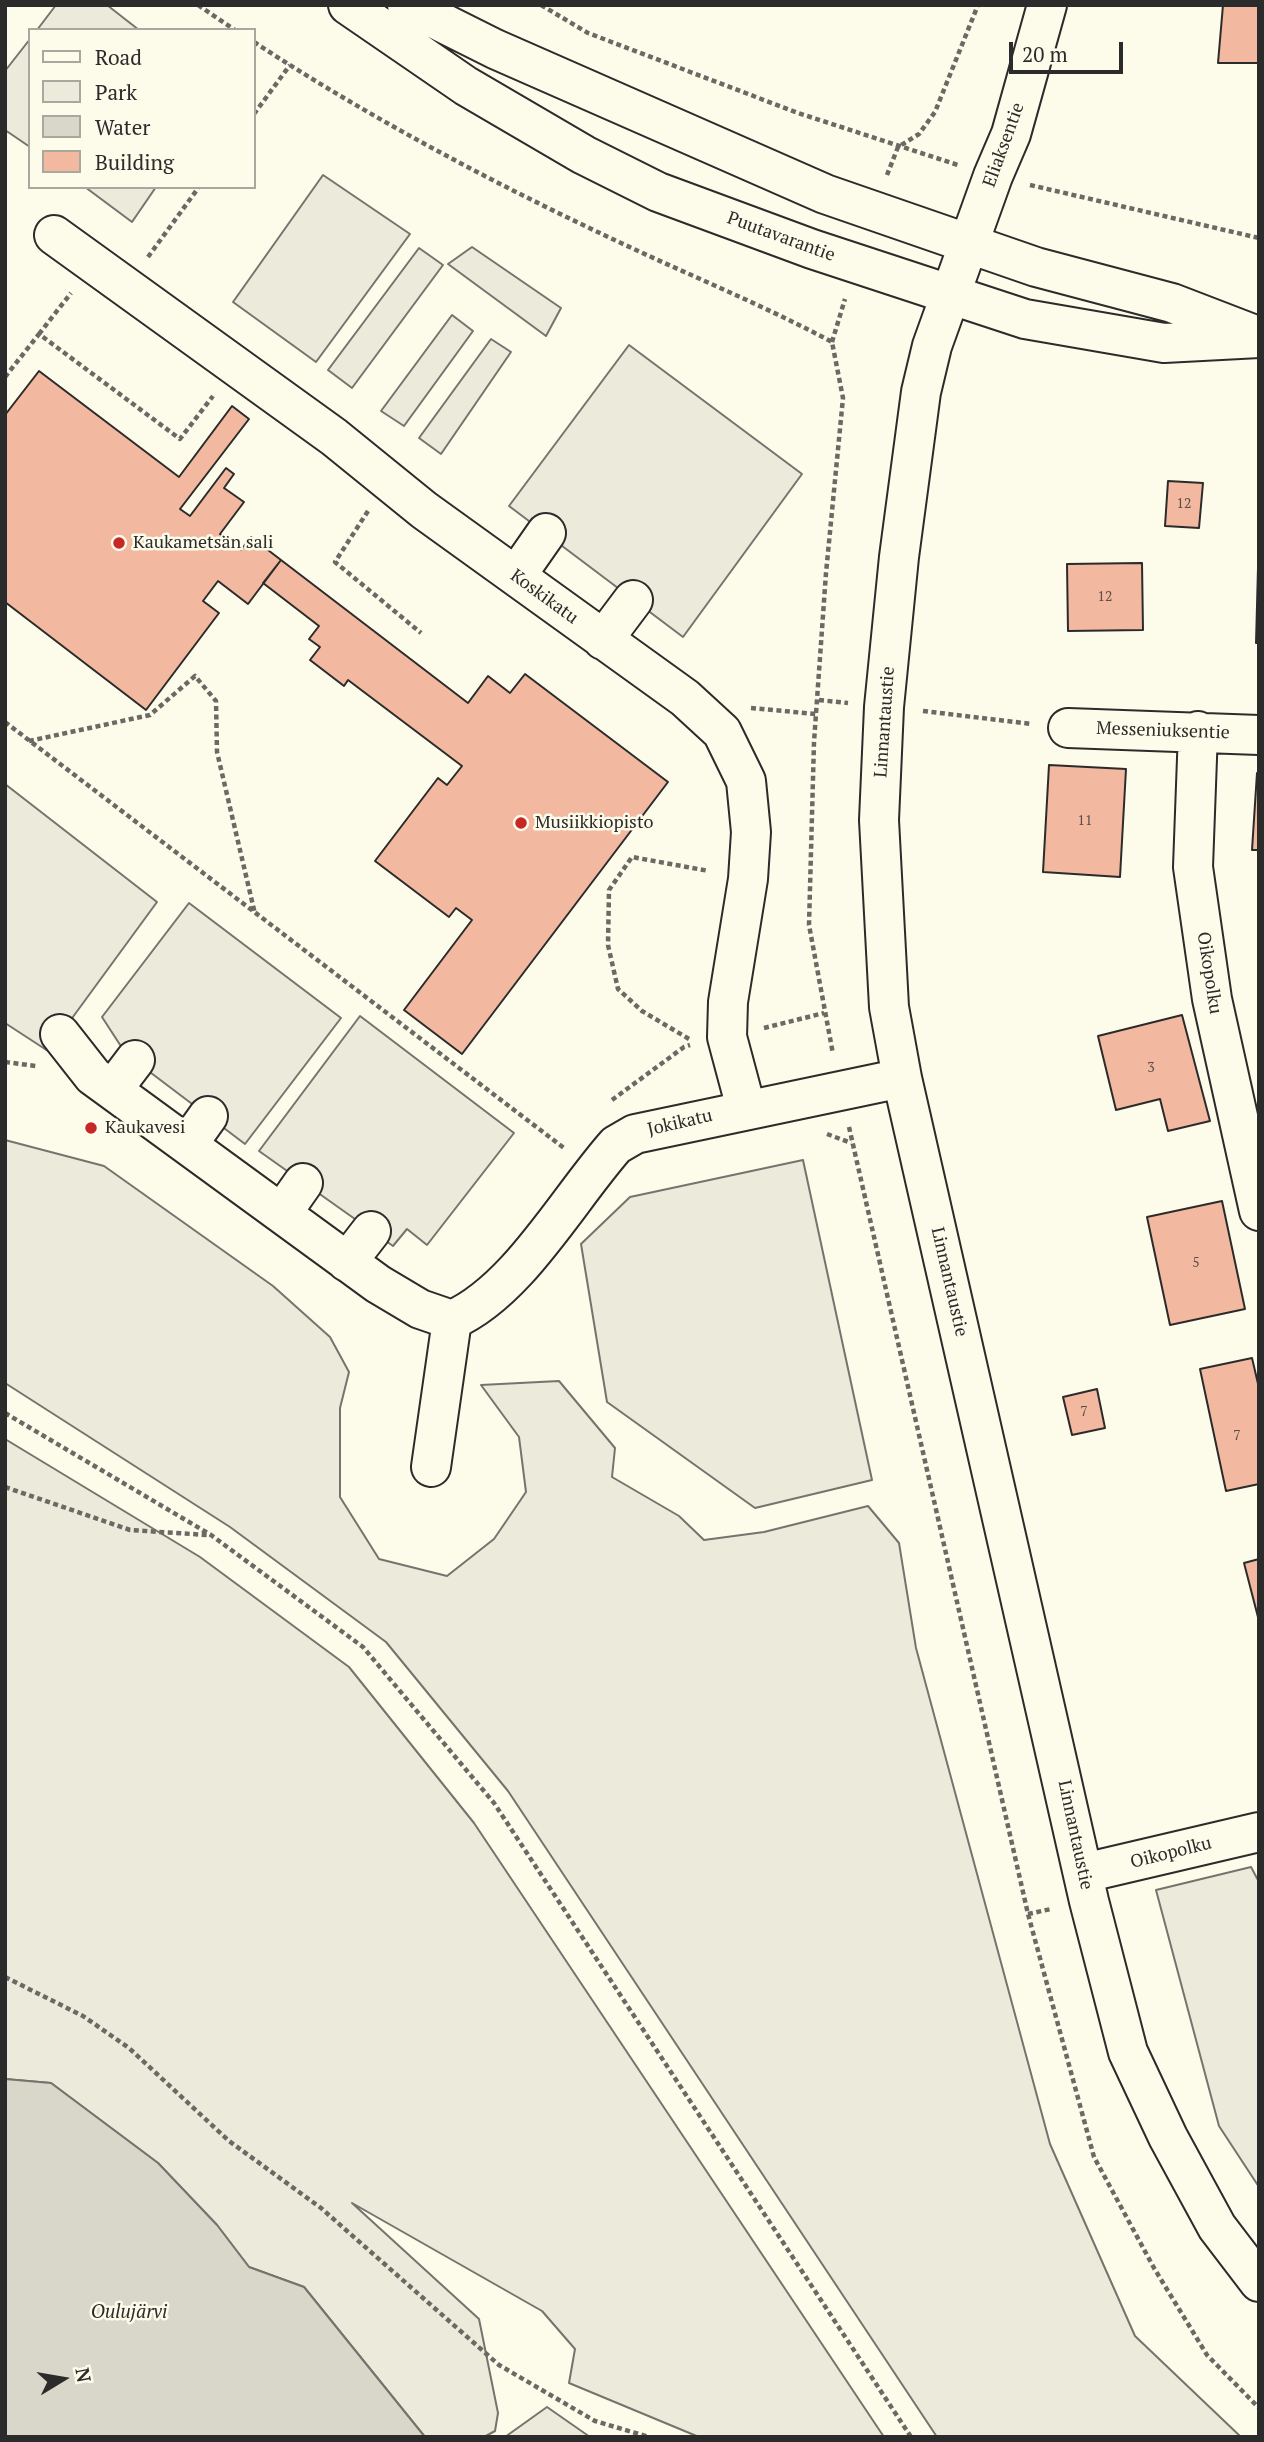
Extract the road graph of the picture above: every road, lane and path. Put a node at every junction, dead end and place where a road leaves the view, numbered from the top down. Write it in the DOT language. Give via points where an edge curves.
graph roads {
  1 [pos="198,5"];
  2 [pos="348,5"];
  3 [pos="407,5"];
  4 [pos="541,5"];
  5 [pos="978,5"];
  6 [pos="1046,5"];
  7 [pos="232,28"];
  8 [pos="290,65"];
  9 [pos="256,111"];
  10 [pos="898,147"];
  11 [pos="993,176"];
  12 [pos="198,189"];
  13 [pos="873,211"];
  14 [pos="54,235"];
  15 [pos="1259,238"];
  16 [pos="968,242"];
  17 [pos="94,264"];
  18 [pos="856,264"];
  19 [pos="126,287"];
  20 [pos="948,296"];
  21 [pos="39,334"];
  22 [pos="1259,337"];
  23 [pos="832,342"];
  24 [pos="236,367"];
  25 [pos="5,377"];
  26 [pos="387,480"];
  27 [pos="546,533"];
  28 [pos="516,576"];
  29 [pos="634,600"];
  30 [pos="421,633"];
  31 [pos="603,640"];
  32 [pos="818,700"];
  33 [pos="884,706"];
  34 [pos="5,722"];
  35 [pos="1068,728"];
  36 [pos="1198,732"];
  37 [pos="1259,734"];
  38 [pos="29,741"];
  39 [pos="748,879"];
  40 [pos="256,915"];
  41 [pos="60,1034"];
  42 [pos="697,1043"];
  43 [pos="902,1078"];
  44 [pos="746,1108"];
  45 [pos="568,1151"];
  46 [pos="303,1182"];
  47 [pos="1259,1211"];
  48 [pos="282,1213"];
  49 [pos="371,1231"];
  50 [pos="347,1262"];
  51 [pos="452,1320"];
  52 [pos="5,1413"];
  53 [pos="431,1467"];
  54 [pos="5,1487"];
  55 [pos="211,1535"];
  56 [pos="1259,1832"];
  57 [pos="1084,1873"];
  58 [pos="5,1976"];
  59 [pos="1259,2282"];
  60 [pos="649,2437"];
  61 [pos="911,2437"];
  1 -- 7 [label="path"];
  2 -- 18 [label="street, Puutavarantie" via="466,86 584,155 658,192"];
  3 -- 13 [label="street, Puutavarantie" via="689,136"];
  4 -- 10 [label="path" via="588,33"];
  5 -- 10 [label="path" via="935,112 919,134"];
  6 -- 11 [label="street, Eliaksentie" via="1011,134"];
  8 -- 9 [label="path"];
  10 -- 11 [label="path"];
  10 -- 13 [label="path"];
  11 -- 15 [label="path"];
  11 -- 16 [label="street, Eliaksentie"];
  12 -- 19 [label="path"];
  13 -- 16 [label="street, Puutavarantie"];
  14 -- 17 [label="street, Koskikatu"];
  16 -- 20 [label="street, Linnantaustie"];
  16 -- 22 [label="street, Puutavarantie" via="1036,267 1172,303"];
  17 -- 19 [label="street, Koskikatu"];
  17 -- 21 [label="path"];
  18 -- 20 [label="street, Puutavarantie"];
  18 -- 23 [label="path"];
  19 -- 24 [label="street, Koskikatu"];
  20 -- 22 [label="street, Puutavarantie" via="1025,319 1164,343"];
  20 -- 33 [label="street, Linnantaustie" via="921,392"];
  21 -- 24 [label="path" via="180,439"];
  21 -- 25 [label="path"];
  24 -- 26 [label="street, Koskikatu"];
  26 -- 28 [label="street, Koskikatu"];
  26 -- 30 [label="path" via="335,562"];
  27 -- 28 [label="street"];
  28 -- 31 [label="street, Koskikatu"];
  29 -- 31 [label="street"];
  31 -- 39 [label="street, Koskikatu" via="685,698 722,732 746,781 751,832"];
  32 -- 33 [label="path"];
  33 -- 35 [label="path"];
  33 -- 43 [label="street, Linnantaustie" via="879,820 883,934 889,1007"];
  34 -- 38 [label="path"];
  35 -- 36 [label="street, Messeniuksentie"];
  36 -- 37 [label="street, Messeniuksentie"];
  36 -- 47 [label="street, Oikopolku" via="1193,867 1212,999"];
  38 -- 40 [label="path"];
  38 -- 40 [label="path" via="150,715 195,676 216,701 217,752"];
  39 -- 42 [label="path" via="632,856 609,890 608,945 618,989 642,1011"];
  39 -- 44 [label="street, Koskikatu" via="727,1025"];
  40 -- 45 [label="path"];
  41 -- 48 [label="street" via="198,1130"];
  43 -- 44 [label="street, Jokikatu"];
  43 -- 57 [label="street, Linnantaustie"];
  44 -- 51 [label="street, Jokikatu" via="635,1134 616,1145 486,1302"];
  46 -- 48 [label="street"];
  48 -- 50 [label="street"];
  49 -- 50 [label="street"];
  50 -- 51 [label="street" via="420,1309"];
  51 -- 53 [label="street"];
  52 -- 55 [label="path"];
  54 -- 55 [label="path" via="130,1530"];
  55 -- 61 [label="path" via="363,1647 494,1803"];
  56 -- 57 [label="street, Oikopolku"];
  57 -- 59 [label="street, Linnantaustie" via="1128,2052 1217,2227"];
  58 -- 60 [label="path" via="82,2016 129,2048 229,2141 321,2208 499,2365 595,2421"];
}
